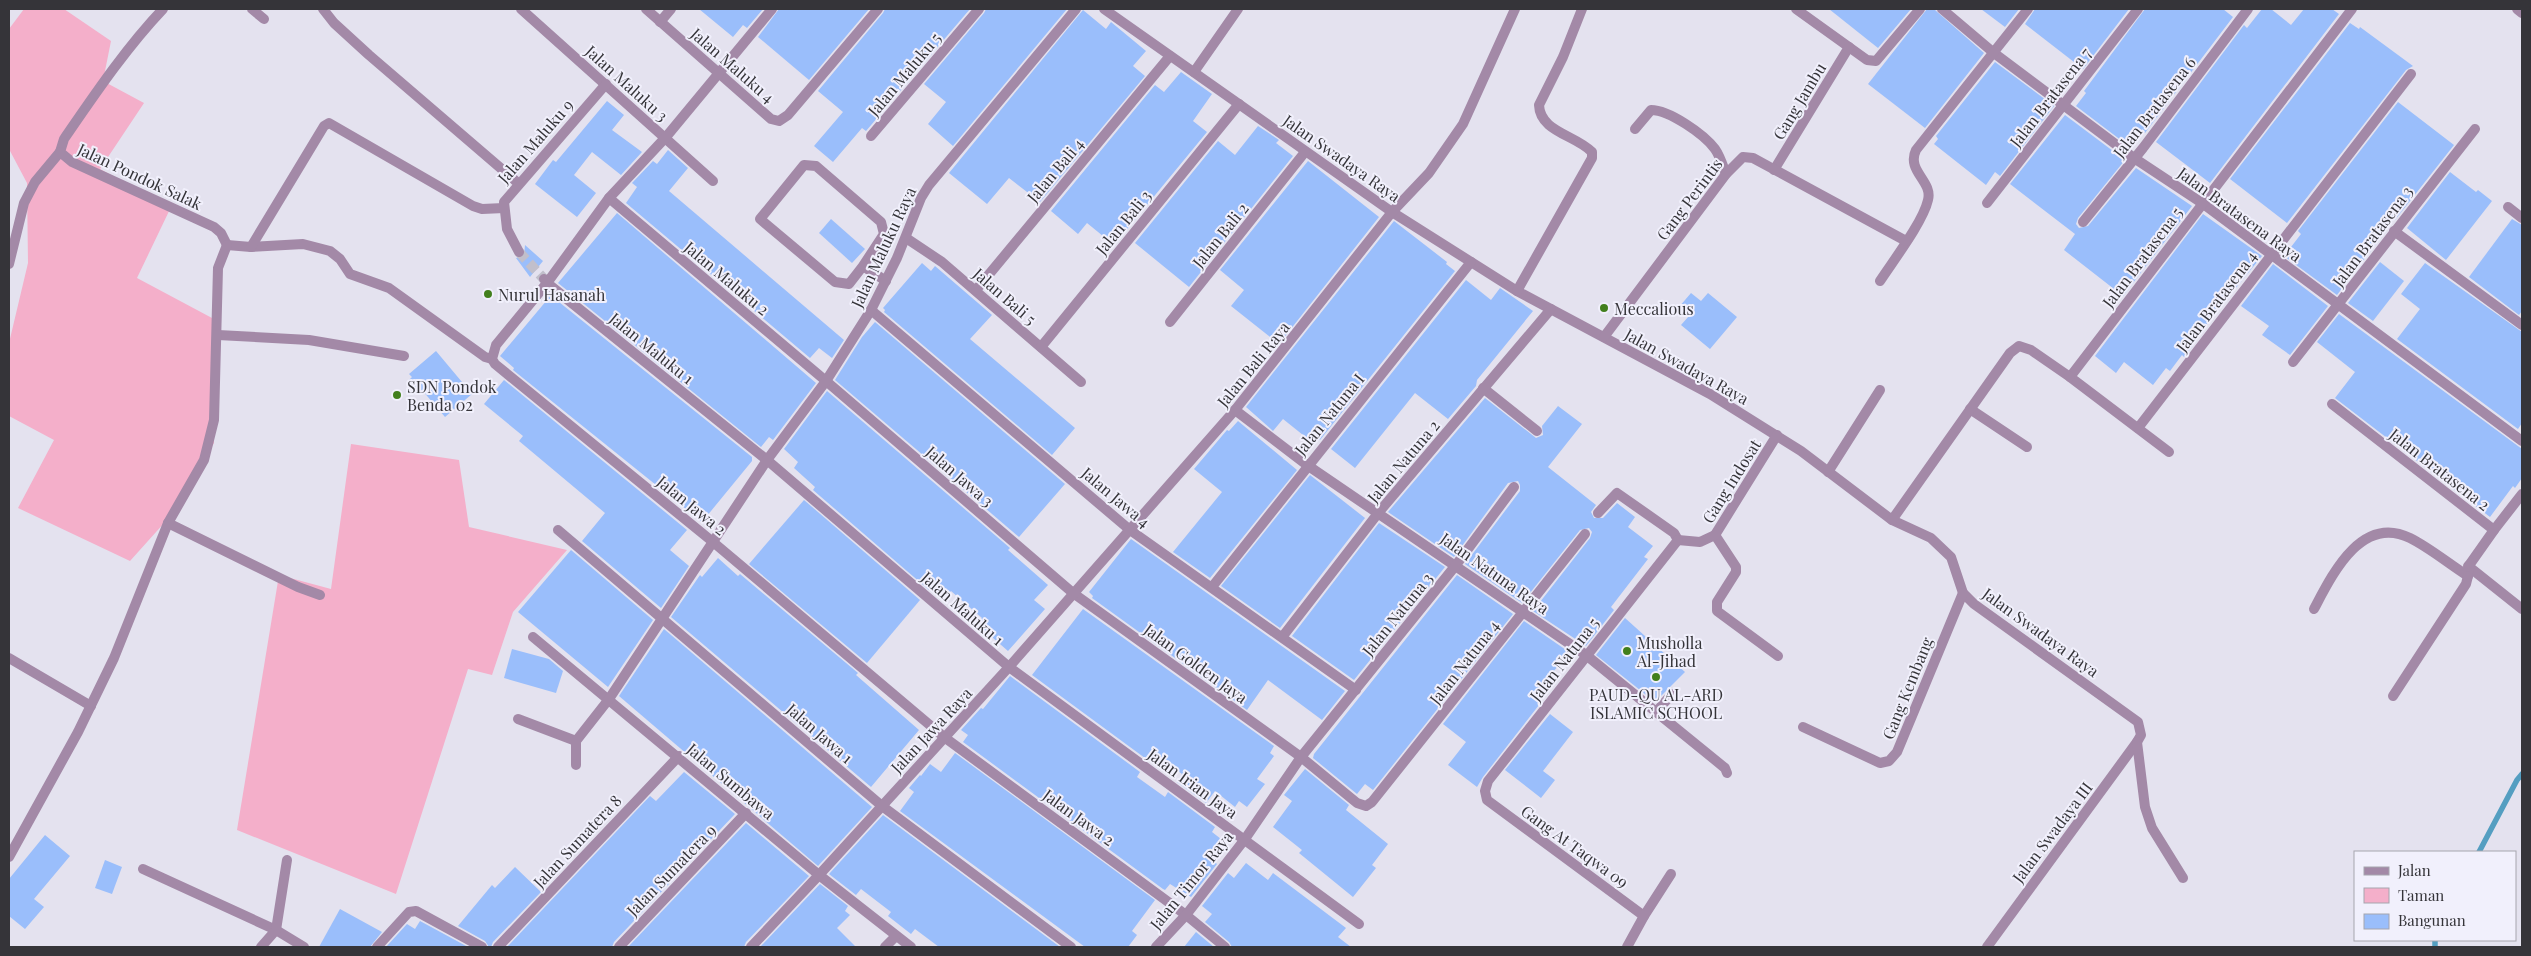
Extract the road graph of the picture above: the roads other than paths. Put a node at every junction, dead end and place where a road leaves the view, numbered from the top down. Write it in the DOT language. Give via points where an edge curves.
graph roads {
  1 [pos="164,9"];
  2 [pos="252,9"];
  3 [pos="323,9"];
  4 [pos="521,9"];
  5 [pos="646,9"];
  6 [pos="671,9"];
  7 [pos="772,9"];
  8 [pos="878,9"];
  9 [pos="979,9"];
  10 [pos="1076,9"];
  11 [pos="1104,9"];
  12 [pos="1238,9"];
  13 [pos="1515,9"];
  14 [pos="1582,9"];
  15 [pos="1796,9"];
  16 [pos="1920,9"];
  17 [pos="1942,9"];
  18 [pos="2028,9"];
  19 [pos="2138,9"];
  20 [pos="2248,9"];
  21 [pos="2352,9"];
  22 [pos="2517,9"];
  23 [pos="2522,13"];
  24 [pos="264,19"];
  25 [pos="660,22"];
  26 [pos="1849,47"];
  27 [pos="1994,53"];
  28 [pos="1170,56"];
  29 [pos="718,72"];
  30 [pos="1194,72"];
  31 [pos="2411,74"];
  32 [pos="606,84"];
  33 [pos="1238,104"];
  34 [pos="2063,104"];
  35 [pos="1635,128"];
  36 [pos="2475,129"];
  37 [pos="871,136"];
  38 [pos="666,137"];
  39 [pos="60,152"];
  40 [pos="1305,152"];
  41 [pos="2134,158"];
  42 [pos="1774,170"];
  43 [pos="1726,174"];
  44 [pos="713,181"];
  45 [pos="518,183"];
  46 [pos="609,198"];
  47 [pos="2202,202"];
  48 [pos="1987,203"];
  49 [pos="2508,207"];
  50 [pos="504,208"];
  51 [pos="1392,212"];
  52 [pos="2522,218"];
  53 [pos="2082,222"];
  54 [pos="2394,230"];
  55 [pos="906,238"];
  56 [pos="1906,241"];
  57 [pos="227,245"];
  58 [pos="251,247"];
  59 [pos="519,252"];
  60 [pos="2271,254"];
  61 [pos="1471,262"];
  62 [pos="9,264"];
  63 [pos="863,266"];
  64 [pos="546,281"];
  65 [pos="886,281"];
  66 [pos="1880,281"];
  67 [pos="976,290"];
  68 [pos="1517,291"];
  69 [pos="2339,304"];
  70 [pos="1551,309"];
  71 [pos="871,310"];
  72 [pos="1170,322"];
  73 [pos="2522,325"];
  74 [pos="218,335"];
  75 [pos="1604,337"];
  76 [pos="1040,347"];
  77 [pos="404,356"];
  78 [pos="492,359"];
  79 [pos="2293,362"];
  80 [pos="2070,376"];
  81 [pos="826,381"];
  82 [pos="1081,382"];
  83 [pos="1483,388"];
  84 [pos="1880,390"];
  85 [pos="2332,404"];
  86 [pos="1970,409"];
  87 [pos="1235,410"];
  88 [pos="2138,428"];
  89 [pos="1537,431"];
  90 [pos="1777,435"];
  91 [pos="2522,441"];
  92 [pos="2027,446"];
  93 [pos="2170,452"];
  94 [pos="767,460"];
  95 [pos="1307,465"];
  96 [pos="1828,472"];
  97 [pos="1514,487"];
  98 [pos="2522,494"];
  99 [pos="1379,512"];
  100 [pos="1598,513"];
  101 [pos="1892,520"];
  102 [pos="168,523"];
  103 [pos="558,530"];
  104 [pos="1130,530"];
  105 [pos="2494,530"];
  106 [pos="1585,534"];
  107 [pos="1715,535"];
  108 [pos="1678,540"];
  109 [pos="714,542"];
  110 [pos="1456,564"];
  111 [pos="2468,571"];
  112 [pos="1212,588"];
  113 [pos="1074,593"];
  114 [pos="1963,593"];
  115 [pos="320,595"];
  116 [pos="2314,609"];
  117 [pos="2522,609"];
  118 [pos="1523,612"];
  119 [pos="662,617"];
  120 [pos="1283,636"];
  121 [pos="533,637"];
  122 [pos="1586,655"];
  123 [pos="1778,656"];
  124 [pos="9,658"];
  125 [pos="1009,667"];
  126 [pos="1356,690"];
  127 [pos="1672,694"];
  128 [pos="2393,696"];
  129 [pos="609,699"];
  130 [pos="91,706"];
  131 [pos="1656,712"];
  132 [pos="518,719"];
  133 [pos="1803,727"];
  134 [pos="944,737"];
  135 [pos="2139,739"];
  136 [pos="576,741"];
  137 [pos="679,756"];
  138 [pos="1301,757"];
  139 [pos="576,765"];
  140 [pos="1726,773"];
  141 [pos="1487,800"];
  142 [pos="882,806"];
  143 [pos="1366,806"];
  144 [pos="746,813"];
  145 [pos="1245,839"];
  146 [pos="9,857"];
  147 [pos="287,860"];
  148 [pos="143,869"];
  149 [pos="1671,874"];
  150 [pos="820,875"];
  151 [pos="2184,878"];
  152 [pos="1186,915"];
  153 [pos="1644,916"];
  154 [pos="1359,924"];
  155 [pos="276,930"];
  156 [pos="896,936"];
  157 [pos="1631,946"];
  158 [pos="261,947"];
  159 [pos="304,947"];
  160 [pos="377,947"];
  161 [pos="482,947"];
  162 [pos="498,947"];
  163 [pos="619,947"];
  164 [pos="751,947"];
  165 [pos="885,947"];
  166 [pos="911,947"];
  167 [pos="1071,947"];
  168 [pos="1156,947"];
  169 [pos="1225,947"];
  170 [pos="1986,947"];
  1 -- 39 [label="street, Jalan Pondok Salak" via="116,65 64,139"];
  2 -- 24 [label="street"];
  3 -- 45 [label="street" via="362,48"];
  4 -- 32 [label="street, Jalan Maluku 3"];
  5 -- 25 [label="street, Jalan Maluku 4"];
  6 -- 25 [label="street"];
  7 -- 29 [label="street"];
  8 -- 29 [label="street, Jalan Maluku 4" via="788,115 779,121 771,119"];
  9 -- 37 [label="street, Jalan Maluku 5"];
  10 -- 55 [label="street, Jalan Maluku Raya" via="929,184 920,198"];
  11 -- 28 [label="street, Jalan Swadaya Raya"];
  12 -- 30 [label="street"];
  13 -- 51 [label="street" via="1463,124 1429,173"];
  14 -- 68 [label="street" via="1539,105 1539,113 1549,125 1587,147 1592,158"];
  15 -- 26 [label="street"];
  16 -- 26 [label="street" via="1876,61 1867,60"];
  17 -- 27 [label="street, Jalan Bratasena Raya"];
  18 -- 27 [label="street"];
  19 -- 34 [label="street, Jalan Bratasena 7"];
  20 -- 41 [label="street, Jalan Bratasena 6"];
  21 -- 47 [label="street, Jalan Bratasena 5"];
  22 -- 23 [label="street"];
  25 -- 29 [label="street, Jalan Maluku 4"];
  26 -- 42 [label="street, Gang Jambu"];
  27 -- 34 [label="street, Jalan Bratasena Raya"];
  27 -- 56 [label="street" via="1913,157 1914,167 1929,199"];
  28 -- 30 [label="street, Jalan Swadaya Raya"];
  28 -- 67 [label="street, Jalan Bali 4"];
  29 -- 38 [label="street"];
  30 -- 33 [label="street, Jalan Swadaya Raya"];
  31 -- 60 [label="street, Jalan Bratasena 4"];
  32 -- 38 [label="street, Jalan Maluku 3"];
  32 -- 45 [label="street, Jalan Maluku 9"];
  33 -- 40 [label="street, Jalan Swadaya Raya"];
  33 -- 76 [label="street, Jalan Bali 3"];
  34 -- 41 [label="street, Jalan Bratasena Raya"];
  34 -- 48 [label="street, Jalan Bratasena 7"];
  35 -- 43 [label="street" via="1651,110 1669,116 1707,140 1716,150"];
  36 -- 54 [label="street, Jalan Bratasena 3"];
  38 -- 44 [label="street, Jalan Maluku 3"];
  38 -- 46 [label="street"];
  39 -- 57 [label="street, Jalan Pondok Salak" via="72,162 214,227 222,233"];
  39 -- 62 [label="street" via="34,182 24,203"];
  40 -- 51 [label="street, Jalan Swadaya Raya"];
  40 -- 72 [label="street, Jalan Bali 2"];
  41 -- 47 [label="street, Jalan Bratasena Raya"];
  41 -- 53 [label="street, Jalan Bratasena 6"];
  42 -- 43 [label="street, Gang Perintis" via="1753,158 1743,157"];
  42 -- 56 [label="street, Gang Perintis"];
  43 -- 75 [label="street, Gang Perintis"];
  45 -- 50 [label="street, Jalan Maluku 9" via="508,195"];
  46 -- 64 [label="street"];
  46 -- 81 [label="street, Jalan Maluku 2"];
  47 -- 60 [label="street, Jalan Bratasena Raya"];
  47 -- 80 [label="street, Jalan Bratasena 5"];
  49 -- 52 [label="street"];
  50 -- 58 [label="street" via="482,209 466,203 329,123 324,126"];
  50 -- 59 [label="street, Jalan Maluku 9" via="508,229"];
  51 -- 61 [label="street, Jalan Swadaya Raya"];
  51 -- 87 [label="street, Jalan Bali Raya"];
  54 -- 69 [label="street, Jalan Bratasena 3"];
  54 -- 73 [label="street"];
  55 -- 65 [label="street, Jalan Maluku Raya"];
  55 -- 67 [label="street, Jalan Bali 5"];
  56 -- 66 [label="street"];
  57 -- 58 [label="street, Jalan Jawa 2"];
  57 -- 74 [label="street" via="218,268"];
  58 -- 78 [label="street, Jalan Jawa 2" via="303,244 330,251 350,274 389,288"];
  60 -- 69 [label="street, Jalan Bratasena Raya"];
  60 -- 88 [label="street, Jalan Bratasena 4"];
  61 -- 68 [label="street, Jalan Swadaya Raya"];
  61 -- 95 [label="street, Jalan Natuna I"];
  63 -- 63 [label="street" via="884,234 881,222 816,166 804,165 760,218 835,282 849,284"];
  63 -- 65 [label="street"];
  64 -- 78 [label="street" via="496,345"];
  64 -- 94 [label="street, Jalan Maluku 1"];
  65 -- 71 [label="street, Jalan Maluku Raya"];
  67 -- 76 [label="street, Jalan Bali 5"];
  68 -- 70 [label="street, Jalan Swadaya Raya"];
  69 -- 79 [label="street, Jalan Bratasena 3"];
  69 -- 91 [label="street, Jalan Bratasena Raya"];
  70 -- 75 [label="street, Jalan Swadaya Raya"];
  70 -- 83 [label="street, Jalan Natuna 2"];
  71 -- 81 [label="street, Jalan Maluku Raya"];
  71 -- 104 [label="street, Jalan Jawa 4"];
  74 -- 77 [label="street" via="309,340"];
  74 -- 102 [label="street" via="210,441 204,460"];
  75 -- 90 [label="street, Jalan Swadaya Raya" via="1710,394"];
  76 -- 82 [label="street, Jalan Bali 5"];
  78 -- 109 [label="street, Jalan Jawa 2"];
  80 -- 86 [label="street" via="2031,350 2019,346 2010,353"];
  80 -- 88 [label="street"];
  81 -- 94 [label="street, Jalan Maluku Raya"];
  81 -- 113 [label="street, Jalan Jawa 3"];
  83 -- 89 [label="street"];
  83 -- 99 [label="street, Jalan Natuna 2"];
  84 -- 96 [label="street"];
  85 -- 105 [label="street, Jalan Bratasena 2"];
  86 -- 92 [label="street"];
  86 -- 101 [label="street"];
  87 -- 95 [label="street, Jalan Natuna Raya"];
  87 -- 104 [label="street, Jalan Bali Raya"];
  88 -- 93 [label="street"];
  90 -- 96 [label="street, Jalan Swadaya Raya"];
  90 -- 107 [label="street, Gang Indosat"];
  94 -- 109 [label="street"];
  94 -- 125 [label="street, Jalan Maluku 1"];
  95 -- 99 [label="street, Jalan Natuna Raya"];
  95 -- 112 [label="street, Jalan Natuna I"];
  96 -- 101 [label="street, Jalan Swadaya Raya"];
  97 -- 110 [label="street, Jalan Natuna 3"];
  98 -- 105 [label="street, Jalan Bratasena 2"];
  99 -- 110 [label="street, Jalan Natuna Raya"];
  99 -- 120 [label="street, Jalan Natuna 2"];
  100 -- 108 [label="street" via="1614,494 1619,494 1674,533"];
  101 -- 114 [label="street, Jalan Swadaya Raya" via="1931,538 1943,548 1951,557"];
  102 -- 115 [label="street"];
  102 -- 130 [label="street" via="114,658"];
  103 -- 119 [label="street, Jalan Jawa 1"];
  104 -- 112 [label="street, Jalan Jawa 4"];
  104 -- 113 [label="street, Jalan Jawa Raya"];
  105 -- 111 [label="street"];
  106 -- 118 [label="street, Jalan Natuna 4"];
  107 -- 108 [label="street, Gang Indosat" via="1700,542"];
  107 -- 123 [label="street" via="1736,567 1717,602 1717,611"];
  108 -- 122 [label="street, Jalan Natuna 5"];
  109 -- 119 [label="street"];
  109 -- 134 [label="street, Jalan Jawa 2"];
  110 -- 118 [label="street, Jalan Natuna Raya"];
  110 -- 126 [label="street, Jalan Natuna 3"];
  111 -- 116 [label="street" via="2410,538 2385,533 2372,536 2361,541 2334,570"];
  111 -- 117 [label="street"];
  111 -- 128 [label="street" via="2466,584"];
  112 -- 120 [label="street, Jalan Jawa 4"];
  113 -- 125 [label="street, Jalan Jawa Raya"];
  113 -- 138 [label="street, Jalan Golden Jaya"];
  114 -- 133 [label="street, Gang Kembang" via="1897,752 1889,761 1880,763"];
  114 -- 135 [label="street, Jalan Swadaya Raya" via="2133,717 2138,722"];
  118 -- 122 [label="street, Jalan Natuna Raya"];
  118 -- 143 [label="street, Jalan Natuna 4"];
  119 -- 129 [label="street"];
  119 -- 142 [label="street, Jalan Jawa 1"];
  120 -- 126 [label="street, Jalan Jawa 4"];
  121 -- 129 [label="street, Jalan Sumbawa"];
  122 -- 131 [label="street, Jalan Natuna Raya"];
  122 -- 141 [label="street, Jalan Natuna 5" via="1488,781"];
  124 -- 130 [label="street"];
  125 -- 134 [label="street, Jalan Jawa Raya"];
  125 -- 145 [label="street, Jalan Irian Jaya"];
  126 -- 138 [label="street, Jalan Natuna 3"];
  127 -- 131 [label="street"];
  129 -- 136 [label="street"];
  129 -- 137 [label="street, Jalan Sumbawa"];
  130 -- 146 [label="street"];
  131 -- 140 [label="street, Jalan Natuna Raya" via="1725,768"];
  132 -- 136 [label="street"];
  134 -- 142 [label="street, Jalan Jawa Raya"];
  134 -- 152 [label="street, Jalan Jawa 2"];
  135 -- 151 [label="street" via="2145,807 2152,828"];
  135 -- 170 [label="street, Jalan Swadaya III"];
  136 -- 139 [label="street"];
  137 -- 144 [label="street, Jalan Sumbawa"];
  137 -- 162 [label="street, Jalan Sumatera 8"];
  138 -- 143 [label="street, Jalan Golden Jaya"];
  138 -- 145 [label="street, Jalan Timor Raya"];
  141 -- 153 [label="street, Gang At Taqwa 09"];
  142 -- 150 [label="street, Jalan Jawa Raya"];
  142 -- 167 [label="street, Jalan Jawa 1"];
  144 -- 150 [label="street, Jalan Sumbawa"];
  144 -- 163 [label="street, Jalan Sumatera 9"];
  145 -- 152 [label="street, Jalan Timor Raya"];
  145 -- 154 [label="street, Jalan Irian Jaya"];
  147 -- 155 [label="street"];
  148 -- 155 [label="street"];
  149 -- 153 [label="street"];
  150 -- 156 [label="street, Jalan Sumbawa"];
  150 -- 164 [label="street, Jalan Jawa Raya"];
  152 -- 168 [label="street, Jalan Timor Raya"];
  152 -- 169 [label="street, Jalan Jawa 2"];
  153 -- 157 [label="street"];
  155 -- 158 [label="street"];
  155 -- 159 [label="street"];
  156 -- 165 [label="street"];
  156 -- 166 [label="street, Jalan Sumbawa"];
  160 -- 161 [label="street" via="409,912 416,910"];
}
